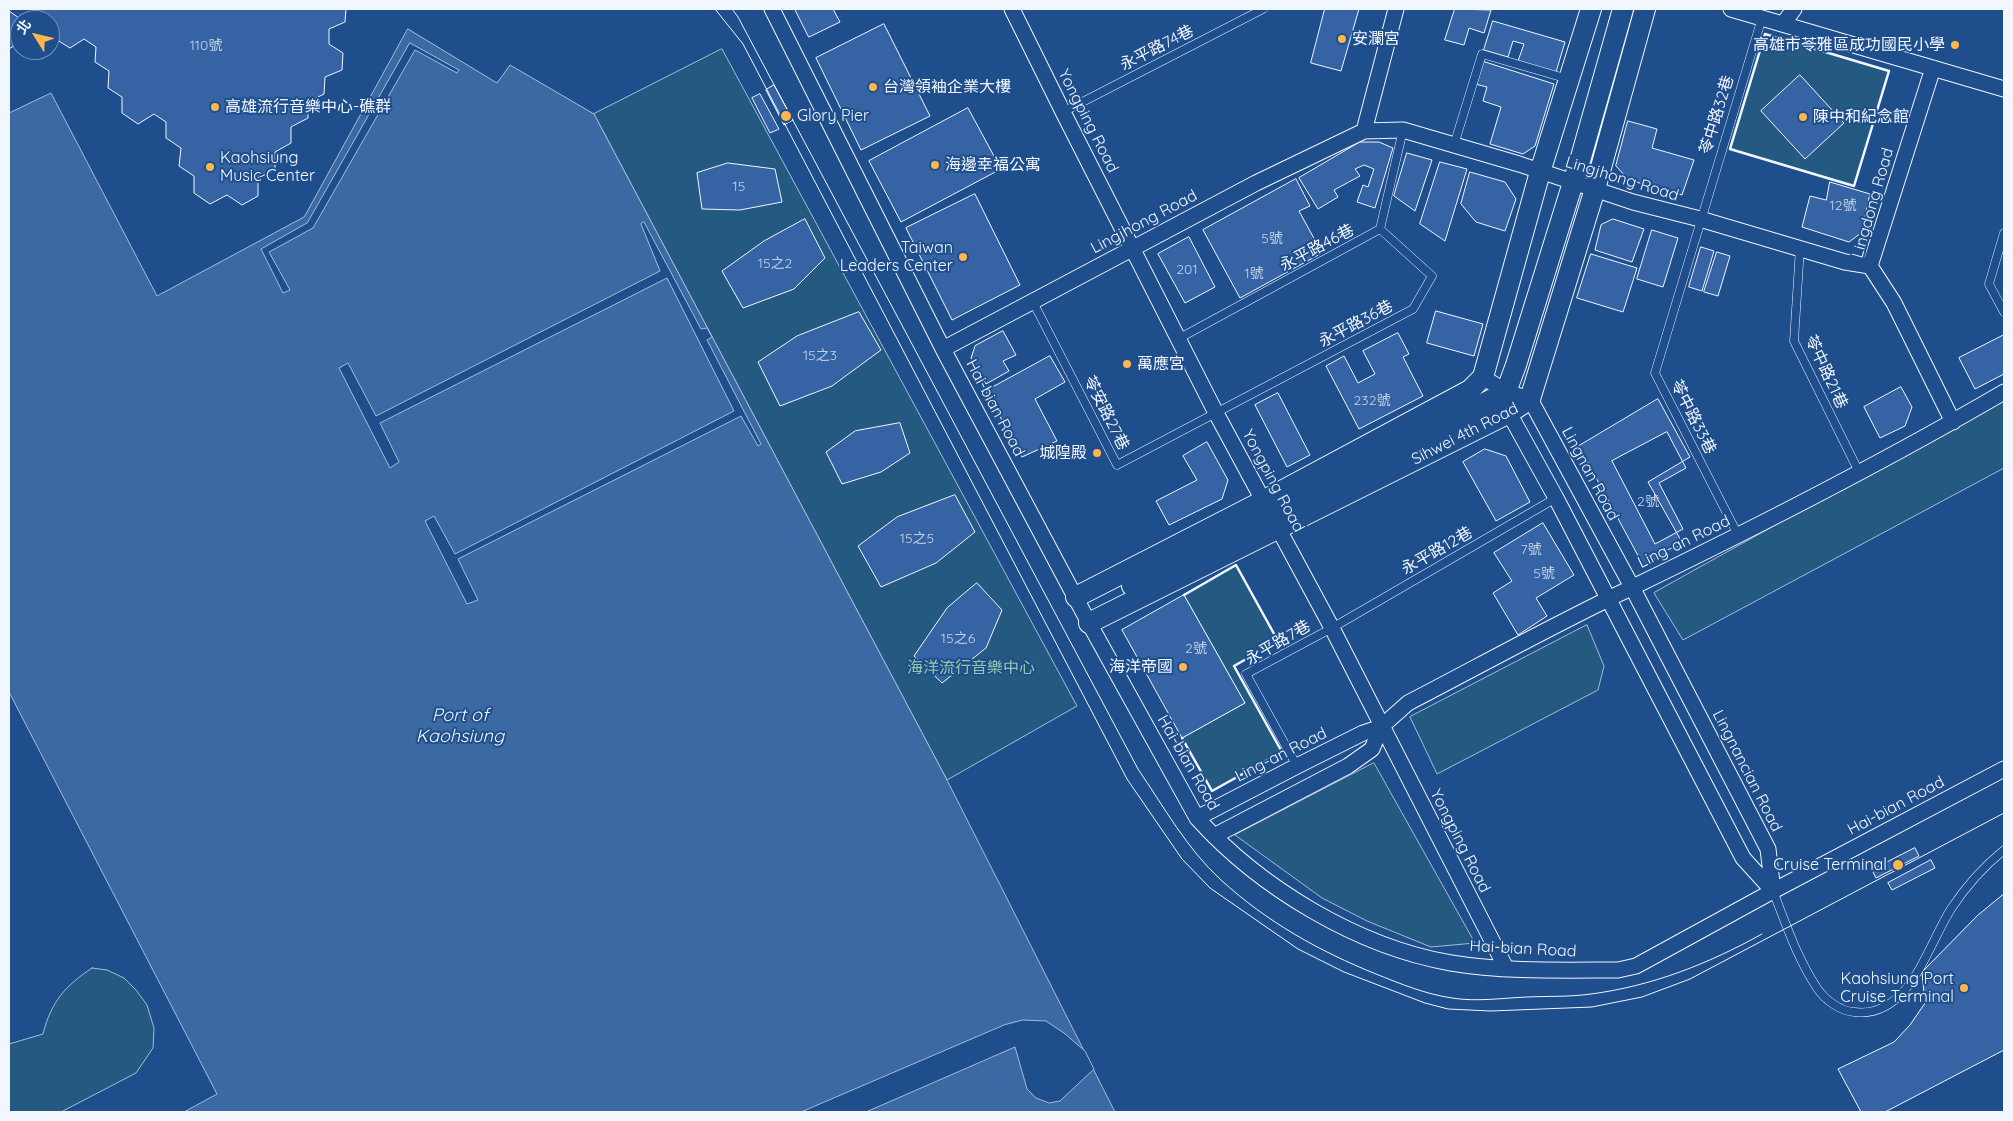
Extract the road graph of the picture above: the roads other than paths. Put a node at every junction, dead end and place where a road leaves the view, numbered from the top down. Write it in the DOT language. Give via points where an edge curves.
graph roads {
  1 [pos="772,9"];
  2 [pos="1012,9"];
  3 [pos="1263,9"];
  4 [pos="1396,9"];
  5 [pos="1591,9"];
  6 [pos="1623,9"];
  7 [pos="1645,9"];
  8 [pos="1734,9"];
  9 [pos="1794,9"];
  10 [pos="1762,18"];
  11 [pos="1783,24"];
  12 [pos="1933,68"];
  13 [pos="1570,80"];
  14 [pos="2004,89"];
  15 [pos="1063,112"];
  16 [pos="1403,130"];
  17 [pos="1364,131"];
  18 [pos="1454,145"];
  19 [pos="1540,172"];
  20 [pos="1573,183"];
  21 [pos="1594,189"];
  22 [pos="1700,220"];
  23 [pos="1380,229"];
  24 [pos="2004,232"];
  25 [pos="1132,248"];
  26 [pos="1800,248"];
  27 [pos="1870,266"];
  28 [pos="1033,302"];
  29 [pos="2004,312"];
  30 [pos="1178,339"];
  31 [pos="943,349"];
  32 [pos="1483,377"];
  33 [pos="1506,392"];
  34 [pos="2004,392"];
  35 [pos="1530,399"];
  36 [pos="1216,413"];
  37 [pos="1510,413"];
  38 [pos="1953,422"];
  39 [pos="1859,472"];
  40 [pos="1556,498"];
  41 [pos="1270,514"];
  42 [pos="1738,536"];
  43 [pos="1632,587"];
  44 [pos="1609,599"];
  45 [pos="1083,610"];
  46 [pos="1332,628"];
  47 [pos="1381,727"];
  48 [pos="1296,766"];
  49 [pos="2004,769"];
  50 [pos="1198,818"];
  51 [pos="1214,836"];
  52 [pos="2004,850"];
  53 [pos="1773,891"];
  54 [pos="1506,968"];
  1 -- 31 [label="street, Hai-bian Road"];
  2 -- 15 [label="street, Yongping Road"];
  3 -- 15 [label="lane, 永平路74巷"];
  4 -- 17 [label="street"];
  5 -- 13 [label="street"];
  6 -- 20 [label="street, Sihwei 4th Road"];
  7 -- 21 [label="street, Sihwei 4th Road"];
  8 -- 10 [label="street"];
  9 -- 11 [label="street"];
  10 -- 11 [label="street"];
  10 -- 22 [label="lane, 苓中路32巷"];
  11 -- 12 [label="street"];
  12 -- 14 [label="street"];
  12 -- 27 [label="street, Lingdong Road"];
  13 -- 18 [label="lane" via="1482,54"];
  13 -- 19 [label="street"];
  15 -- 25 [label="street, Yongping Road"];
  16 -- 17 [label="street, Lingjhong Road"];
  16 -- 18 [label="street, Lingjhong Road"];
  16 -- 23 [label="lane, 永平路46巷"];
  17 -- 25 [label="street, Lingjhong Road"];
  18 -- 19 [label="street, Lingjhong Road"];
  19 -- 20 [label="street, Lingjhong Road"];
  19 -- 32 [label="street"];
  20 -- 21 [label="street, Lingjhong Road"];
  20 -- 33 [label="street, Sihwei 4th Road"];
  21 -- 22 [label="street, Lingjhong Road"];
  21 -- 35 [label="street, Sihwei 4th Road"];
  22 -- 26 [label="street, Lingjhong Road"];
  22 -- 42 [label="lane, 苓中路33巷" via="1655,373"];
  23 -- 30 [label="lane, 永平路46巷"];
  23 -- 36 [label="lane, 永平路36巷" via="1432,276 1413,309"];
  24 -- 29 [label="lane" via="1989,284"];
  25 -- 28 [label="street, Lingjhong Road"];
  25 -- 30 [label="street, Yongping Road"];
  26 -- 27 [label="street, Lingjhong Road"];
  26 -- 39 [label="lane, 苓中路21巷" via="1794,341"];
  27 -- 38 [label="street, Lingdong Road" via="1894,303"];
  28 -- 31 [label="street, Lingjhong Road"];
  28 -- 36 [label="lane, 苓安路27巷" via="1118,465"];
  30 -- 36 [label="street, Yongping Road"];
  31 -- 45 [label="street, Hai-bian Road"];
  32 -- 33 [label="street"];
  32 -- 41 [label="street, Sihwei 4th Road" via="1470,390"];
  33 -- 35 [label="street"];
  33 -- 37 [label="street"];
  33 -- 41 [label="street, Sihwei 4th Road"];
  34 -- 38 [label="street, Ling-an Road"];
  35 -- 37 [label="street, Sihwei 4th Road"];
  35 -- 43 [label="street, Lingnan Road"];
  36 -- 41 [label="street, Yongping Road"];
  37 -- 40 [label="street"];
  37 -- 41 [label="street, Sihwei 4th Road"];
  38 -- 39 [label="street, Ling-an Road"];
  39 -- 42 [label="street, Ling-an Road"];
  40 -- 44 [label="street"];
  40 -- 46 [label="lane, 永平路12巷"];
  41 -- 45 [label="street, Sihwei 4th Road"];
  41 -- 45 [label="street, Sihwei 4th Road"];
  41 -- 46 [label="street, Yongping Road"];
  42 -- 43 [label="street, Ling-an Road"];
  43 -- 44 [label="street, Ling-an Road"];
  43 -- 53 [label="street, Lingnancian Road" via="1768,849"];
  44 -- 47 [label="street, Ling-an Road" via="1408,703"];
  44 -- 53 [label="street" via="1743,858"];
  45 -- 50 [label="street, Hai-bian Road"];
  46 -- 47 [label="street, Yongping Road"];
  46 -- 48 [label="lane, 永平路7巷" via="1246,674"];
  47 -- 48 [label="street, Ling-an Road"];
  47 -- 51 [label="street, Ling-an Road" via="1372,749 1348,766"];
  47 -- 54 [label="street, Yongping Road"];
  48 -- 50 [label="street, Ling-an Road"];
  49 -- 53 [label="street, Hai-bian Road"];
  50 -- 51 [label="street, Hai-bian Road"];
  51 -- 54 [label="street, Hai-bian Road" via="1242,862 1308,907 1354,933 1400,950 1451,963"];
  52 -- 53 [label="lane" via="1964,889 1909,986 1897,1000 1882,1010 1863,1014 1846,1012 1818,990 1799,956"];
  53 -- 54 [label="street, Hai-bian Road" via="1636,966 1618,970"];
}
